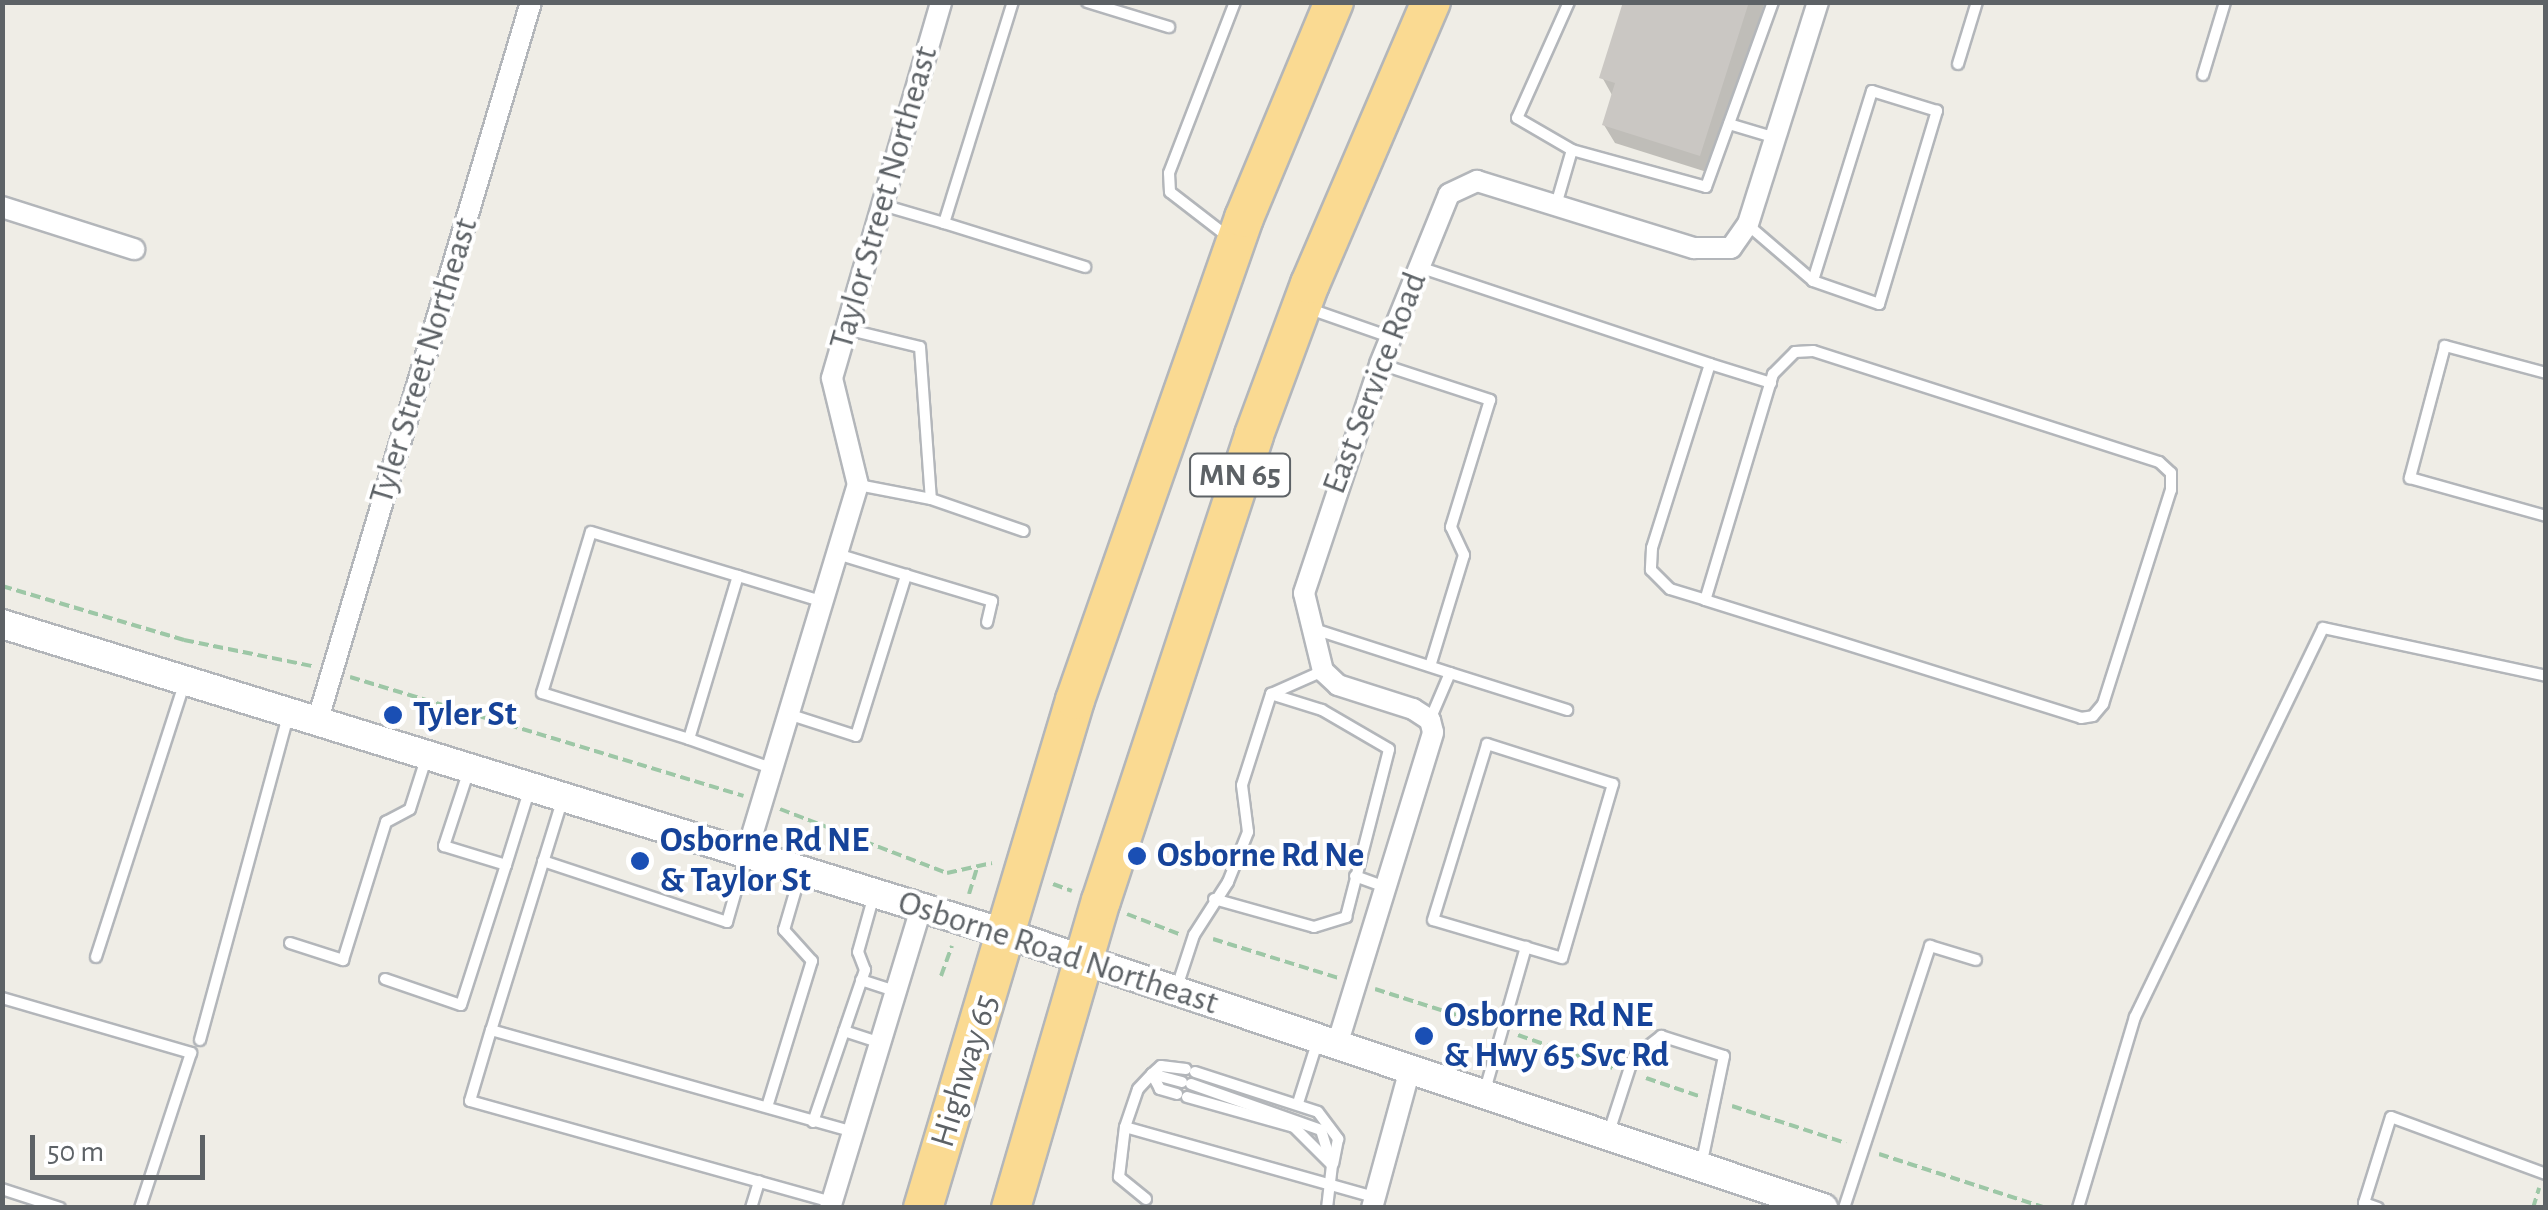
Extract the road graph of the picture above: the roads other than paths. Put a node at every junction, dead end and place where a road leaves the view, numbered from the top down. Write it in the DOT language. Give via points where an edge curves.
graph roads {
  1 [pos="531,2"];
  2 [pos="941,2"];
  3 [pos="1013,2"];
  4 [pos="1087,2"];
  5 [pos="1234,2"];
  6 [pos="1334,2"];
  7 [pos="1430,2"];
  8 [pos="1569,2"];
  9 [pos="1773,2"];
  10 [pos="1818,2"];
  11 [pos="1977,2"];
  12 [pos="2225,2"];
  13 [pos="1169,28"];
  14 [pos="1958,64"];
  15 [pos="2203,75"];
  16 [pos="1729,124"];
  17 [pos="1776,138"];
  18 [pos="1572,150"];
  19 [pos="878,203"];
  20 [pos="1556,205"];
  21 [pos="2,207"];
  22 [pos="944,224"];
  23 [pos="1748,224"];
  24 [pos="1235,242"];
  25 [pos="134,249"];
  26 [pos="1085,266"];
  27 [pos="1418,266"];
  28 [pos="1813,281"];
  29 [pos="1302,306"];
  30 [pos="845,329"];
  31 [pos="1390,338"];
  32 [pos="1380,364"];
  33 [pos="1710,364"];
  34 [pos="2546,373"];
  35 [pos="1771,383"];
  36 [pos="858,484"];
  37 [pos="932,499"];
  38 [pos="2546,516"];
  39 [pos="1024,531"];
  40 [pos="836,554"];
  41 [pos="906,575"];
  42 [pos="738,576"];
  43 [pos="1705,600"];
  44 [pos="821,601"];
  45 [pos="987,622"];
  46 [pos="2,624"];
  47 [pos="1308,627"];
  48 [pos="1430,666"];
  49 [pos="1323,672"];
  50 [pos="1450,673"];
  51 [pos="2546,676"];
  52 [pos="186,679"];
  53 [pos="1271,694"];
  54 [pos="290,710"];
  55 [pos="1567,710"];
  56 [pos="788,714"];
  57 [pos="318,719"];
  58 [pos="1430,720"];
  59 [pos="690,739"];
  60 [pos="428,753"];
  61 [pos="470,767"];
  62 [pos="772,769"];
  63 [pos="530,786"];
  64 [pos="564,796"];
  65 [pos="746,854"];
  66 [pos="544,861"];
  67 [pos="506,865"];
  68 [pos="802,872"];
  69 [pos="1355,876"];
  70 [pos="1386,887"];
  71 [pos="874,894"];
  72 [pos="1214,899"];
  73 [pos="921,908"];
  74 [pos="1007,934"];
  75 [pos="290,943"];
  76 [pos="1526,947"];
  77 [pos="96,958"];
  78 [pos="1083,960"];
  79 [pos="1976,960"];
  80 [pos="385,979"];
  81 [pos="862,980"];
  82 [pos="1176,991"];
  83 [pos="896,992"];
  84 [pos="2,998"];
  85 [pos="491,1030"];
  86 [pos="844,1031"];
  87 [pos="200,1040"];
  88 [pos="1328,1042"];
  89 [pos="880,1043"];
  90 [pos="1410,1069"];
  91 [pos="1152,1074"];
  92 [pos="1484,1095"];
  93 [pos="1298,1103"];
  94 [pos="767,1107"];
  95 [pos="813,1122"];
  96 [pos="1126,1127"];
  97 [pos="853,1132"];
  98 [pos="1608,1136"];
  99 [pos="1332,1165"];
  100 [pos="1700,1167"];
  101 [pos="2546,1174"];
  102 [pos="759,1182"];
  103 [pos="1331,1185"];
  104 [pos="2,1189"];
  105 [pos="1146,1199"];
  106 [pos="1373,1202"];
  107 [pos="831,1205"];
  108 [pos="1811,1206"];
  109 [pos="60,1208"];
  110 [pos="140,1208"];
  111 [pos="751,1208"];
  112 [pos="923,1208"];
  113 [pos="1011,1208"];
  114 [pos="1327,1208"];
  115 [pos="1844,1208"];
  116 [pos="2078,1208"];
  117 [pos="2378,1208"];
  1 -- 57 [label="street, Tyler Street Northeast"];
  2 -- 19 [label="street, Taylor Street Northeast"];
  3 -- 22 [label="lane"];
  4 -- 13 [label="lane"];
  5 -- 24 [label="lane" via="1169,173 1170,192"];
  6 -- 24 [label="highway, MN 65"];
  7 -- 29 [label="highway, MN 65"];
  8 -- 18 [label="lane" via="1517,118"];
  9 -- 16 [label="lane"];
  10 -- 17 [label="street"];
  11 -- 14 [label="lane"];
  12 -- 15 [label="lane"];
  16 -- 17 [label="lane"];
  16 -- 18 [label="lane" via="1706,187"];
  17 -- 23 [label="street"];
  18 -- 20 [label="lane"];
  19 -- 22 [label="lane"];
  19 -- 30 [label="street, Taylor Street Northeast"];
  20 -- 23 [label="street, East Service Road" via="1715,253 1730,248"];
  20 -- 27 [label="street, East Service Road" via="1477,181 1462,184 1449,194"];
  21 -- 25 [label="street"];
  22 -- 26 [label="lane"];
  23 -- 28 [label="lane"];
  24 -- 74 [label="highway, MN 65" via="1075,700"];
  27 -- 31 [label="street, East Service Road"];
  27 -- 33 [label="lane"];
  28 -- 28 [label="lane" via="1872,91 1937,110 1880,304"];
  29 -- 31 [label="lane"];
  29 -- 78 [label="highway, MN 65" via="1190,621"];
  30 -- 36 [label="street, Taylor Street Northeast" via="832,378"];
  30 -- 37 [label="lane" via="920,347"];
  31 -- 32 [label="street, East Service Road"];
  32 -- 47 [label="street, East Service Road" via="1308,572"];
  32 -- 48 [label="lane" via="1490,400 1452,527 1464,555"];
  33 -- 35 [label="lane"];
  33 -- 43 [label="lane" via="1652,548 1652,570 1670,589"];
  34 -- 38 [label="lane" via="2445,346 2410,478"];
  35 -- 43 [label="lane"];
  35 -- 43 [label="lane" via="1785,359 1813,351 2159,462 2171,474 2171,490 2103,704 2093,716 2081,718"];
  36 -- 37 [label="lane"];
  36 -- 40 [label="street"];
  37 -- 39 [label="lane"];
  40 -- 41 [label="lane"];
  40 -- 44 [label="street"];
  41 -- 45 [label="lane" via="992,601"];
  41 -- 56 [label="lane" via="856,736"];
  42 -- 44 [label="lane"];
  42 -- 59 [label="lane"];
  42 -- 59 [label="lane" via="591,532 542,693"];
  44 -- 56 [label="street"];
  46 -- 52 [label="street, Osborne Road Northeast"];
  47 -- 48 [label="lane"];
  47 -- 49 [label="street, East Service Road"];
  48 -- 50 [label="lane"];
  49 -- 53 [label="lane"];
  49 -- 58 [label="street" via="1338,685"];
  50 -- 55 [label="lane"];
  50 -- 58 [label="lane"];
  51 -- 116 [label="lane" via="2323,628 2135,1017"];
  52 -- 54 [label="street, Osborne Road Northeast"];
  52 -- 77 [label="lane"];
  53 -- 69 [label="lane" via="1322,710 1389,750"];
  53 -- 72 [label="lane" via="1242,785 1248,832"];
  54 -- 57 [label="street, Osborne Road Northeast"];
  54 -- 87 [label="lane"];
  56 -- 62 [label="street"];
  57 -- 60 [label="street, Osborne Road Northeast"];
  58 -- 70 [label="street" via="1433,732"];
  59 -- 62 [label="lane"];
  60 -- 61 [label="street, Osborne Road Northeast"];
  60 -- 75 [label="lane" via="410,810 386,822 343,960"];
  61 -- 63 [label="street, Osborne Road Northeast"];
  61 -- 67 [label="lane" via="444,846"];
  62 -- 65 [label="street"];
  63 -- 64 [label="street, Osborne Road Northeast"];
  63 -- 67 [label="lane"];
  64 -- 65 [label="street, Osborne Road Northeast"];
  64 -- 66 [label="lane"];
  65 -- 66 [label="lane" via="728,922"];
  65 -- 68 [label="street, Osborne Road Northeast"];
  66 -- 85 [label="lane"];
  67 -- 80 [label="lane" via="461,1005"];
  68 -- 71 [label="street, Osborne Road Northeast"];
  68 -- 94 [label="lane" via="784,930 812,960"];
  69 -- 70 [label="lane"];
  69 -- 72 [label="lane" via="1346,917 1314,928"];
  70 -- 88 [label="street"];
  71 -- 73 [label="street, Osborne Road Northeast"];
  71 -- 81 [label="lane" via="858,952"];
  72 -- 82 [label="lane"];
  73 -- 74 [label="street, Osborne Road Northeast"];
  73 -- 83 [label="street"];
  74 -- 78 [label="street, Osborne Road Northeast"];
  74 -- 112 [label="highway, Highway 65 / MN 65"];
  76 -- 76 [label="lane" via="1432,920 1486,744 1613,784 1562,958"];
  76 -- 92 [label="lane"];
  78 -- 82 [label="street, Osborne Road Northeast"];
  78 -- 113 [label="highway, MN 65"];
  79 -- 115 [label="lane" via="1930,946"];
  81 -- 83 [label="lane"];
  81 -- 86 [label="lane"];
  82 -- 88 [label="street, Osborne Road Northeast"];
  83 -- 89 [label="street"];
  84 -- 110 [label="lane" via="192,1053"];
  85 -- 94 [label="lane"];
  85 -- 102 [label="lane" via="470,1102"];
  86 -- 89 [label="lane"];
  86 -- 95 [label="lane"];
  88 -- 90 [label="street, Osborne Road Northeast"];
  88 -- 93 [label="lane"];
  89 -- 97 [label="street"];
  90 -- 92 [label="street, Osborne Road Northeast"];
  90 -- 106 [label="street"];
  91 -- 93 [label="lane" via="1161,1066 1191,1071"];
  91 -- 96 [label="lane" via="1138,1089"];
  91 -- 99 [label="lane" via="1160,1089 1294,1127"];
  91 -- 99 [label="lane" via="1310,1122 1326,1140"];
  92 -- 98 [label="street, Osborne Road Northeast"];
  93 -- 99 [label="lane" via="1331,1123 1340,1152"];
  94 -- 95 [label="lane"];
  95 -- 97 [label="lane"];
  96 -- 103 [label="lane"];
  96 -- 105 [label="lane" via="1119,1177"];
  97 -- 107 [label="street"];
  98 -- 100 [label="street, Osborne Road Northeast"];
  98 -- 100 [label="lane" via="1632,1058 1661,1036 1724,1056"];
  99 -- 103 [label="lane"];
  100 -- 108 [label="street, Osborne Road Northeast"];
  101 -- 117 [label="lane" via="2391,1116 2364,1203"];
  102 -- 107 [label="lane"];
  102 -- 111 [label="lane"];
  103 -- 106 [label="lane"];
  103 -- 114 [label="lane"];
  104 -- 109 [label="lane"];
}
